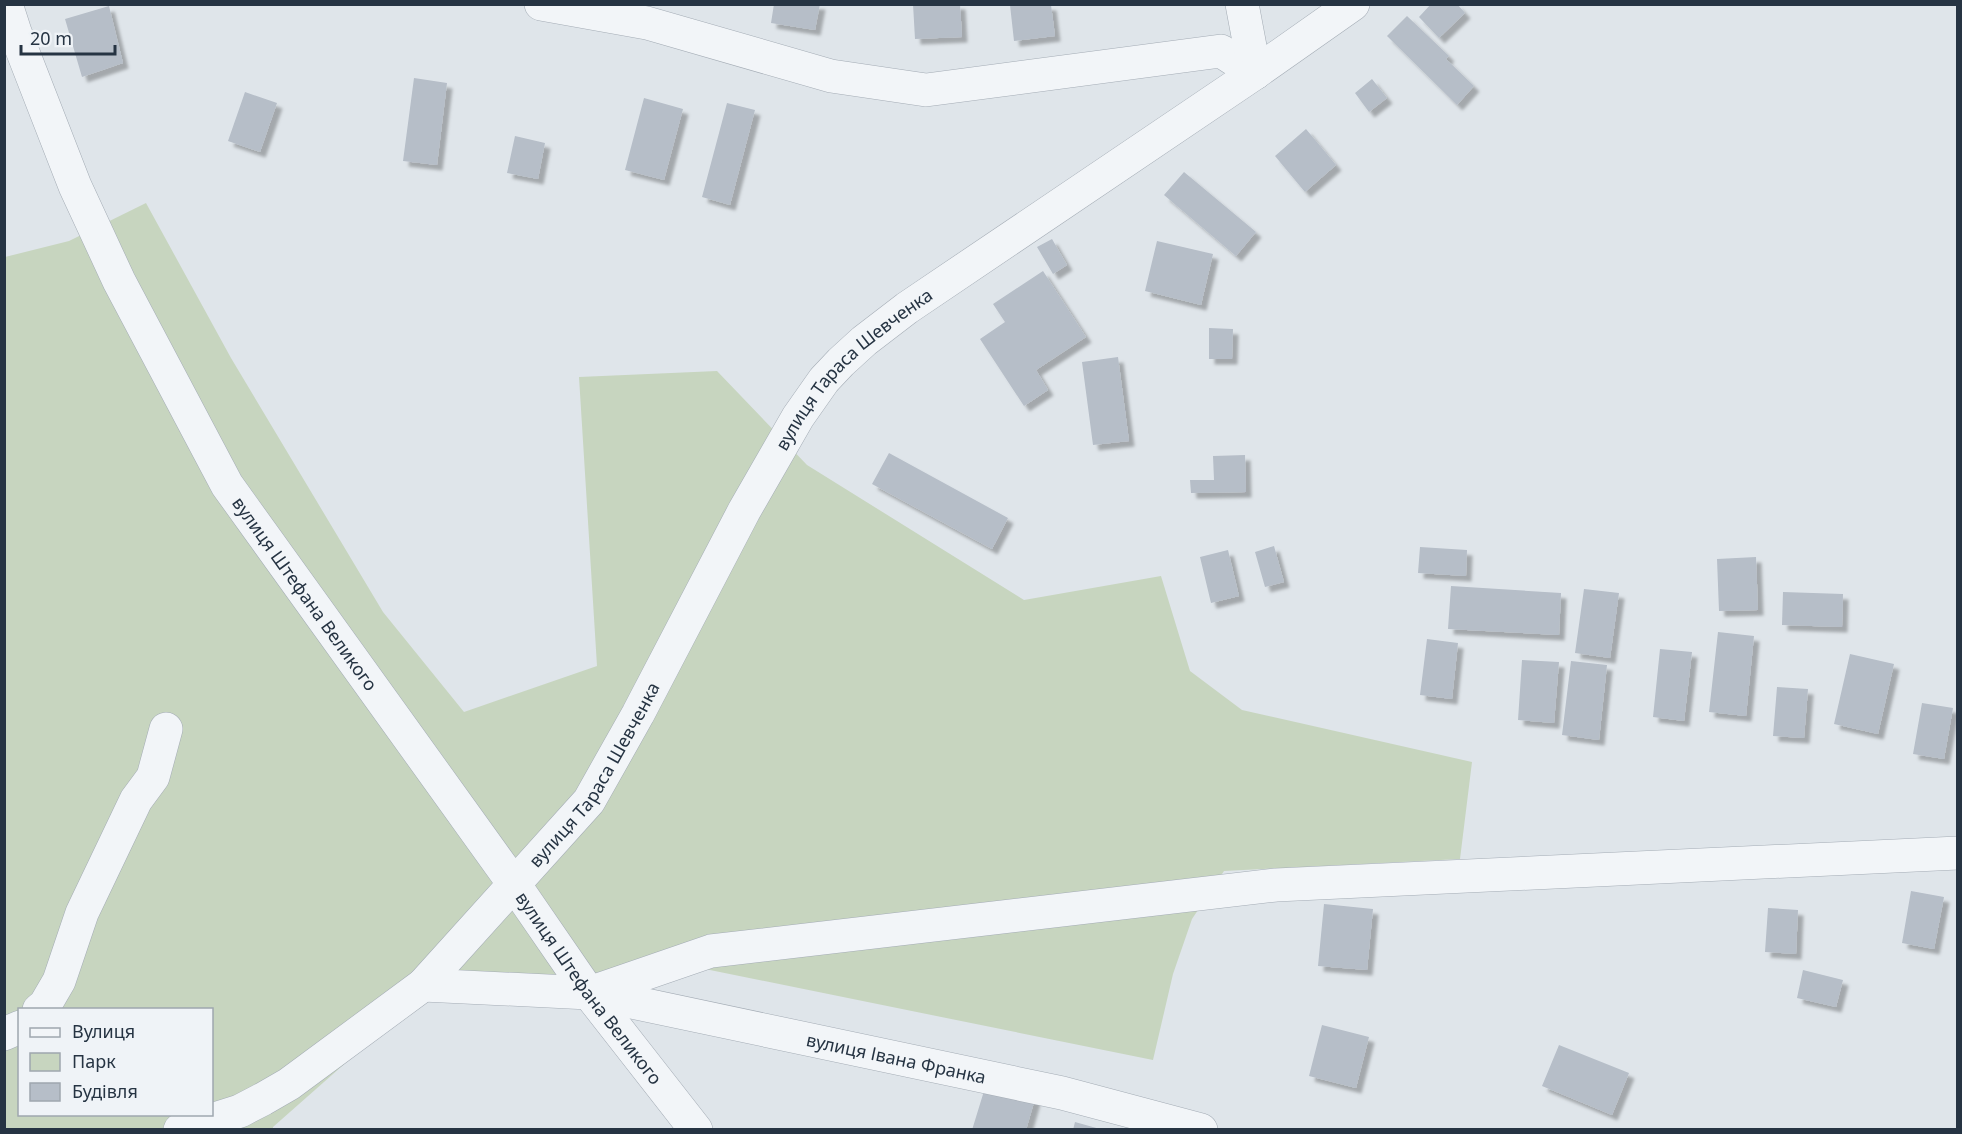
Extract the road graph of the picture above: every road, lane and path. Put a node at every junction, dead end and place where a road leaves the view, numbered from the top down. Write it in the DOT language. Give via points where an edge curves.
graph roads {
  1 [pos="6,4"];
  2 [pos="541,4"];
  3 [pos="1242,4"];
  4 [pos="1353,4"];
  5 [pos="1255,73"];
  6 [pos="166,729"];
  7 [pos="1958,853"];
  8 [pos="514,884"];
  9 [pos="423,985"];
  10 [pos="589,993"];
  11 [pos="41,1008"];
  12 [pos="18,1028"];
  13 [pos="4,1034"];
  14 [pos="245,1120"];
  15 [pos="180,1130"];
  16 [pos="696,1130"];
  17 [pos="1201,1130"];
  1 -- 8 [label="street, вулиця Штефана Великого" via="75,186 119,281 227,485"];
  2 -- 5 [label="street" via="647,23 831,76 926,90 1221,51"];
  3 -- 5 [label="street"];
  4 -- 5 [label="street, вулиця Тараса Шевченка"];
  5 -- 8 [label="street, вулиця Тараса Шевченка" via="907,308 864,341 824,380 744,511 589,801"];
  6 -- 11 [label="street" via="153,777 136,800 82,913 59,981"];
  7 -- 10 [label="street" via="1276,885 711,951"];
  8 -- 9 [label="street, вулиця Тараса Шевченка"];
  8 -- 10 [label="street, вулиця Штефана Великого"];
  9 -- 10 [label="street"];
  9 -- 14 [label="street, вулиця Тараса Шевченка"];
  10 -- 16 [label="street, вулиця Штефана Великого"];
  10 -- 17 [label="street, вулиця Івана Франка" via="1062,1093"];
  12 -- 13 [label="street"];
  14 -- 15 [label="street, вулиця Тараса Шевченка"];
}
